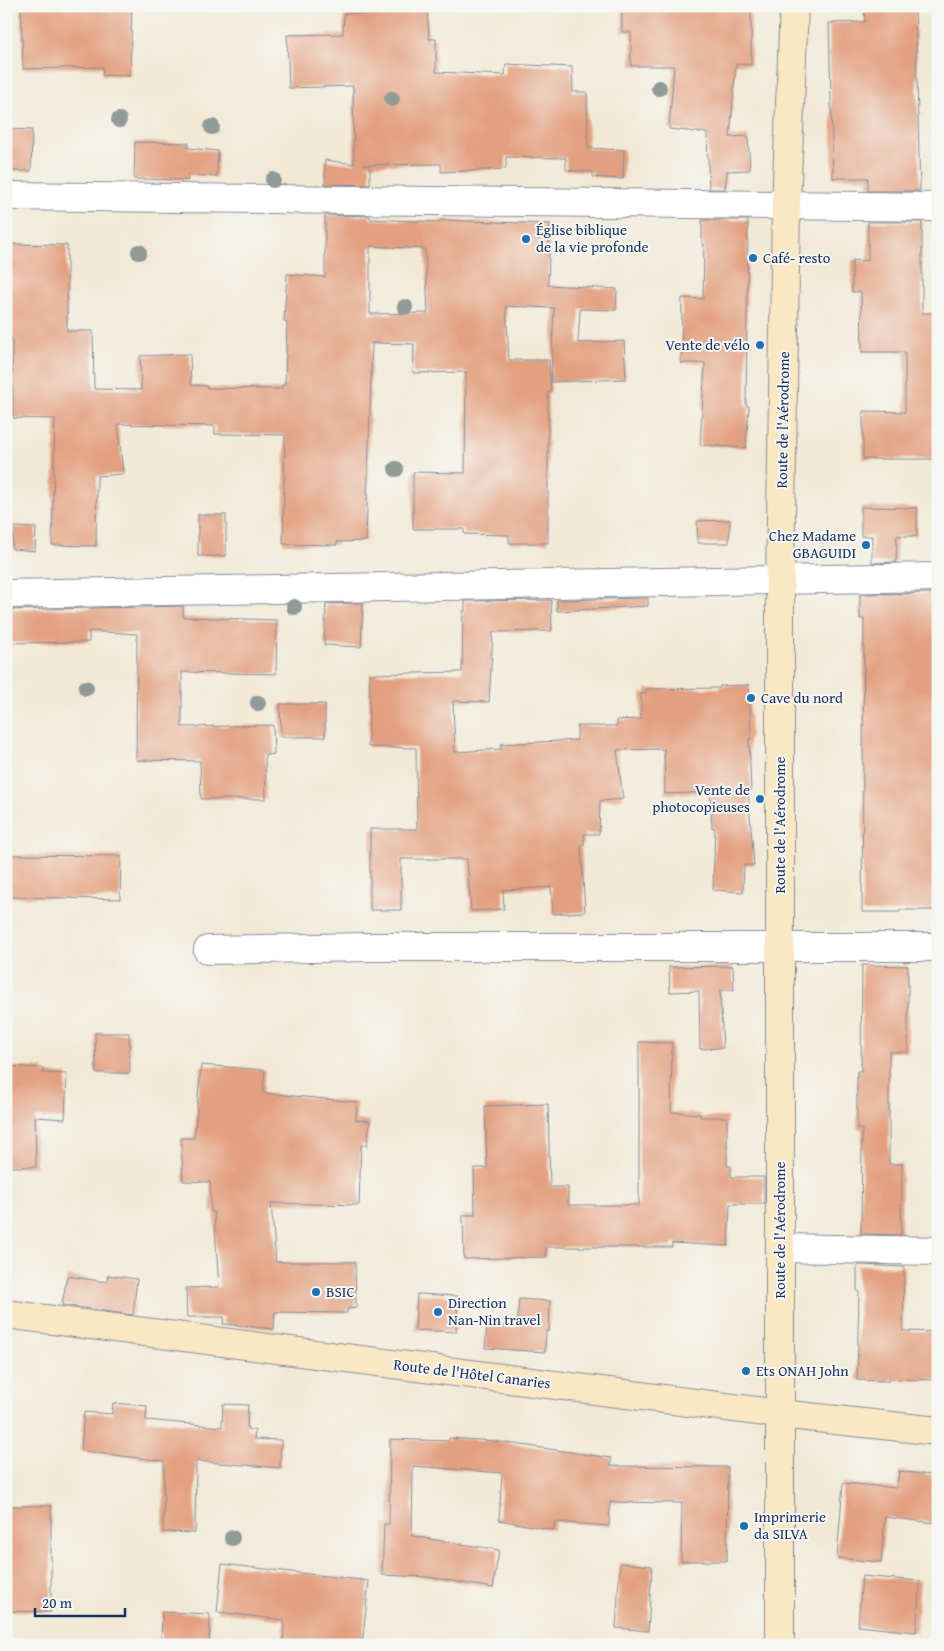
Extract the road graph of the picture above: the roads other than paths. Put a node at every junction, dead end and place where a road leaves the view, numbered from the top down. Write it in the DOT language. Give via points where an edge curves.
graph roads {
  1 [pos="794,6"];
  2 [pos="6,196"];
  3 [pos="786,206"];
  4 [pos="938,207"];
  5 [pos="938,577"];
  6 [pos="780,580"];
  7 [pos="6,594"];
  8 [pos="938,947"];
  9 [pos="780,948"];
  10 [pos="208,950"];
  11 [pos="780,1248"];
  12 [pos="938,1250"];
  13 [pos="6,1314"];
  14 [pos="780,1414"];
  15 [pos="938,1431"];
  16 [pos="780,1645"];
  1 -- 3 [label="street, Route de l'Aérodrome"];
  2 -- 3 [label="street"];
  3 -- 4 [label="street"];
  3 -- 6 [label="street, Route de l'Aérodrome"];
  5 -- 6 [label="street"];
  6 -- 7 [label="street"];
  6 -- 9 [label="street, Route de l'Aérodrome"];
  8 -- 9 [label="street"];
  9 -- 10 [label="street"];
  9 -- 11 [label="street, Route de l'Aérodrome"];
  11 -- 12 [label="street"];
  11 -- 14 [label="street, Route de l'Aérodrome"];
  13 -- 14 [label="street, Route de l'Hôtel Canaries"];
  14 -- 15 [label="street, Route de l'Hôtel Canaries"];
  14 -- 16 [label="street, Route de l'Aérodrome"];
}
